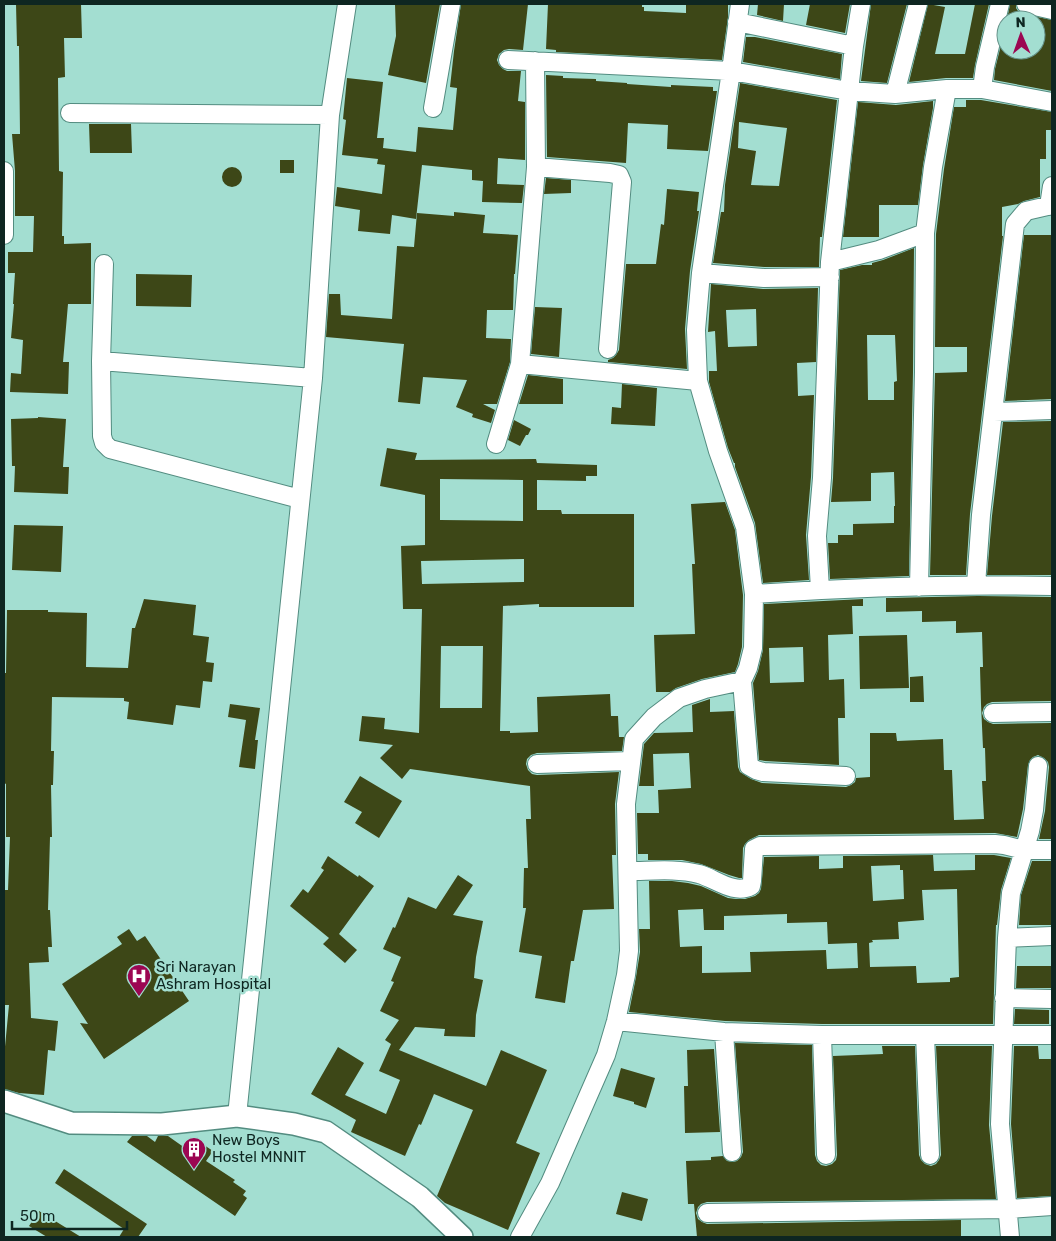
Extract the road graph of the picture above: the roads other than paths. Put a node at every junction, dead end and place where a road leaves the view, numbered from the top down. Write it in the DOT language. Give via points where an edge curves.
graph roads {
  1 [pos="347,4"];
  2 [pos="450,4"];
  3 [pos="740,4"];
  4 [pos="861,4"];
  5 [pos="918,4"];
  6 [pos="1000,4"];
  7 [pos="1026,4"];
  8 [pos="1052,10"];
  9 [pos="737,22"];
  10 [pos="854,46"];
  11 [pos="508,60"];
  12 [pos="535,61"];
  13 [pos="731,71"];
  14 [pos="948,89"];
  15 [pos="982,89"];
  16 [pos="849,91"];
  17 [pos="895,94"];
  18 [pos="1052,102"];
  19 [pos="433,108"];
  20 [pos="70,113"];
  21 [pos="330,115"];
  22 [pos="536,167"];
  23 [pos="4,171"];
  24 [pos="1052,186"];
  25 [pos="1051,205"];
  26 [pos="4,206"];
  27 [pos="925,233"];
  28 [pos="4,235"];
  29 [pos="104,264"];
  30 [pos="830,269"];
  31 [pos="701,273"];
  32 [pos="608,349"];
  33 [pos="101,361"];
  34 [pos="520,364"];
  35 [pos="313,378"];
  36 [pos="698,381"];
  37 [pos="1052,410"];
  38 [pos="994,412"];
  39 [pos="496,444"];
  40 [pos="300,499"];
  41 [pos="976,585"];
  42 [pos="1052,586"];
  43 [pos="919,587"];
  44 [pos="820,590"];
  45 [pos="754,594"];
  46 [pos="742,681"];
  47 [pos="1052,712"];
  48 [pos="993,713"];
  49 [pos="631,761"];
  50 [pos="538,764"];
  51 [pos="1038,766"];
  52 [pos="846,776"];
  53 [pos="1024,850"];
  54 [pos="1052,850"];
  55 [pos="628,872"];
  56 [pos="1052,936"];
  57 [pos="1007,938"];
  58 [pos="1004,998"];
  59 [pos="1052,999"];
  60 [pos="616,1022"];
  61 [pos="724,1032"];
  62 [pos="822,1035"];
  63 [pos="925,1035"];
  64 [pos="1052,1035"];
  65 [pos="1003,1036"];
  66 [pos="4,1101"];
  67 [pos="237,1116"];
  68 [pos="732,1152"];
  69 [pos="826,1154"];
  70 [pos="930,1155"];
  71 [pos="1052,1206"];
  72 [pos="1007,1209"];
  73 [pos="707,1213"];
  74 [pos="462,1237"];
  75 [pos="520,1237"];
  76 [pos="1010,1237"];
  1 -- 21 [label="street"];
  2 -- 19 [label="street"];
  3 -- 9 [label="street"];
  4 -- 10 [label="street"];
  5 -- 17 [label="street"];
  6 -- 15 [label="street"];
  7 -- 8 [label="street"];
  9 -- 10 [label="street"];
  9 -- 13 [label="street"];
  10 -- 16 [label="street"];
  11 -- 12 [label="street"];
  12 -- 13 [label="street"];
  12 -- 22 [label="street"];
  13 -- 16 [label="street"];
  13 -- 31 [label="street"];
  14 -- 15 [label="street"];
  14 -- 17 [label="street"];
  14 -- 27 [label="street" via="933,167"];
  15 -- 18 [label="street"];
  16 -- 17 [label="street"];
  16 -- 30 [label="street"];
  20 -- 21 [label="street"];
  21 -- 35 [label="street"];
  22 -- 32 [label="street" via="610,173 619,175 622,182"];
  22 -- 34 [label="street"];
  23 -- 26 [label="street"];
  24 -- 25 [label="street"];
  25 -- 38 [label="street" via="1026,211 1015,224"];
  26 -- 28 [label="street"];
  27 -- 30 [label="street"];
  27 -- 43 [label="street"];
  29 -- 33 [label="street"];
  30 -- 31 [label="street" via="764,278"];
  30 -- 44 [label="street" via="817,536"];
  31 -- 36 [label="street" via="696,330"];
  33 -- 35 [label="street"];
  33 -- 40 [label="street" via="102,436 110,449"];
  34 -- 36 [label="street"];
  34 -- 39 [label="street"];
  35 -- 40 [label="street"];
  36 -- 45 [label="street" via="745,527"];
  37 -- 38 [label="street"];
  38 -- 41 [label="street"];
  40 -- 67 [label="street"];
  41 -- 42 [label="street"];
  41 -- 43 [label="street"];
  43 -- 44 [label="street"];
  44 -- 45 [label="street"];
  45 -- 46 [label="street" via="753,648"];
  46 -- 49 [label="street" via="680,698 654,717 634,739"];
  46 -- 52 [label="street" via="749,766 762,772"];
  47 -- 48 [label="street"];
  49 -- 50 [label="street"];
  49 -- 55 [label="street" via="626,804"];
  51 -- 53 [label="street" via="1034,810"];
  53 -- 54 [label="street"];
  53 -- 55 [label="street" via="1004,844 760,846 753,852 751,886 745,889 691,872"];
  53 -- 57 [label="street" via="1011,893"];
  55 -- 60 [label="street" via="629,951"];
  56 -- 57 [label="street"];
  57 -- 58 [label="street"];
  58 -- 59 [label="street"];
  58 -- 65 [label="street"];
  60 -- 61 [label="street"];
  60 -- 75 [label="street" via="606,1055 550,1182"];
  61 -- 62 [label="street"];
  61 -- 68 [label="street"];
  62 -- 63 [label="street"];
  62 -- 69 [label="street"];
  63 -- 65 [label="street"];
  63 -- 70 [label="street"];
  64 -- 65 [label="street"];
  65 -- 72 [label="street" via="1000,1124"];
  66 -- 67 [label="street" via="72,1122 162,1124"];
  67 -- 74 [label="street" via="326,1132 420,1197"];
  71 -- 72 [label="street"];
  72 -- 73 [label="street"];
  72 -- 76 [label="street"];
}
